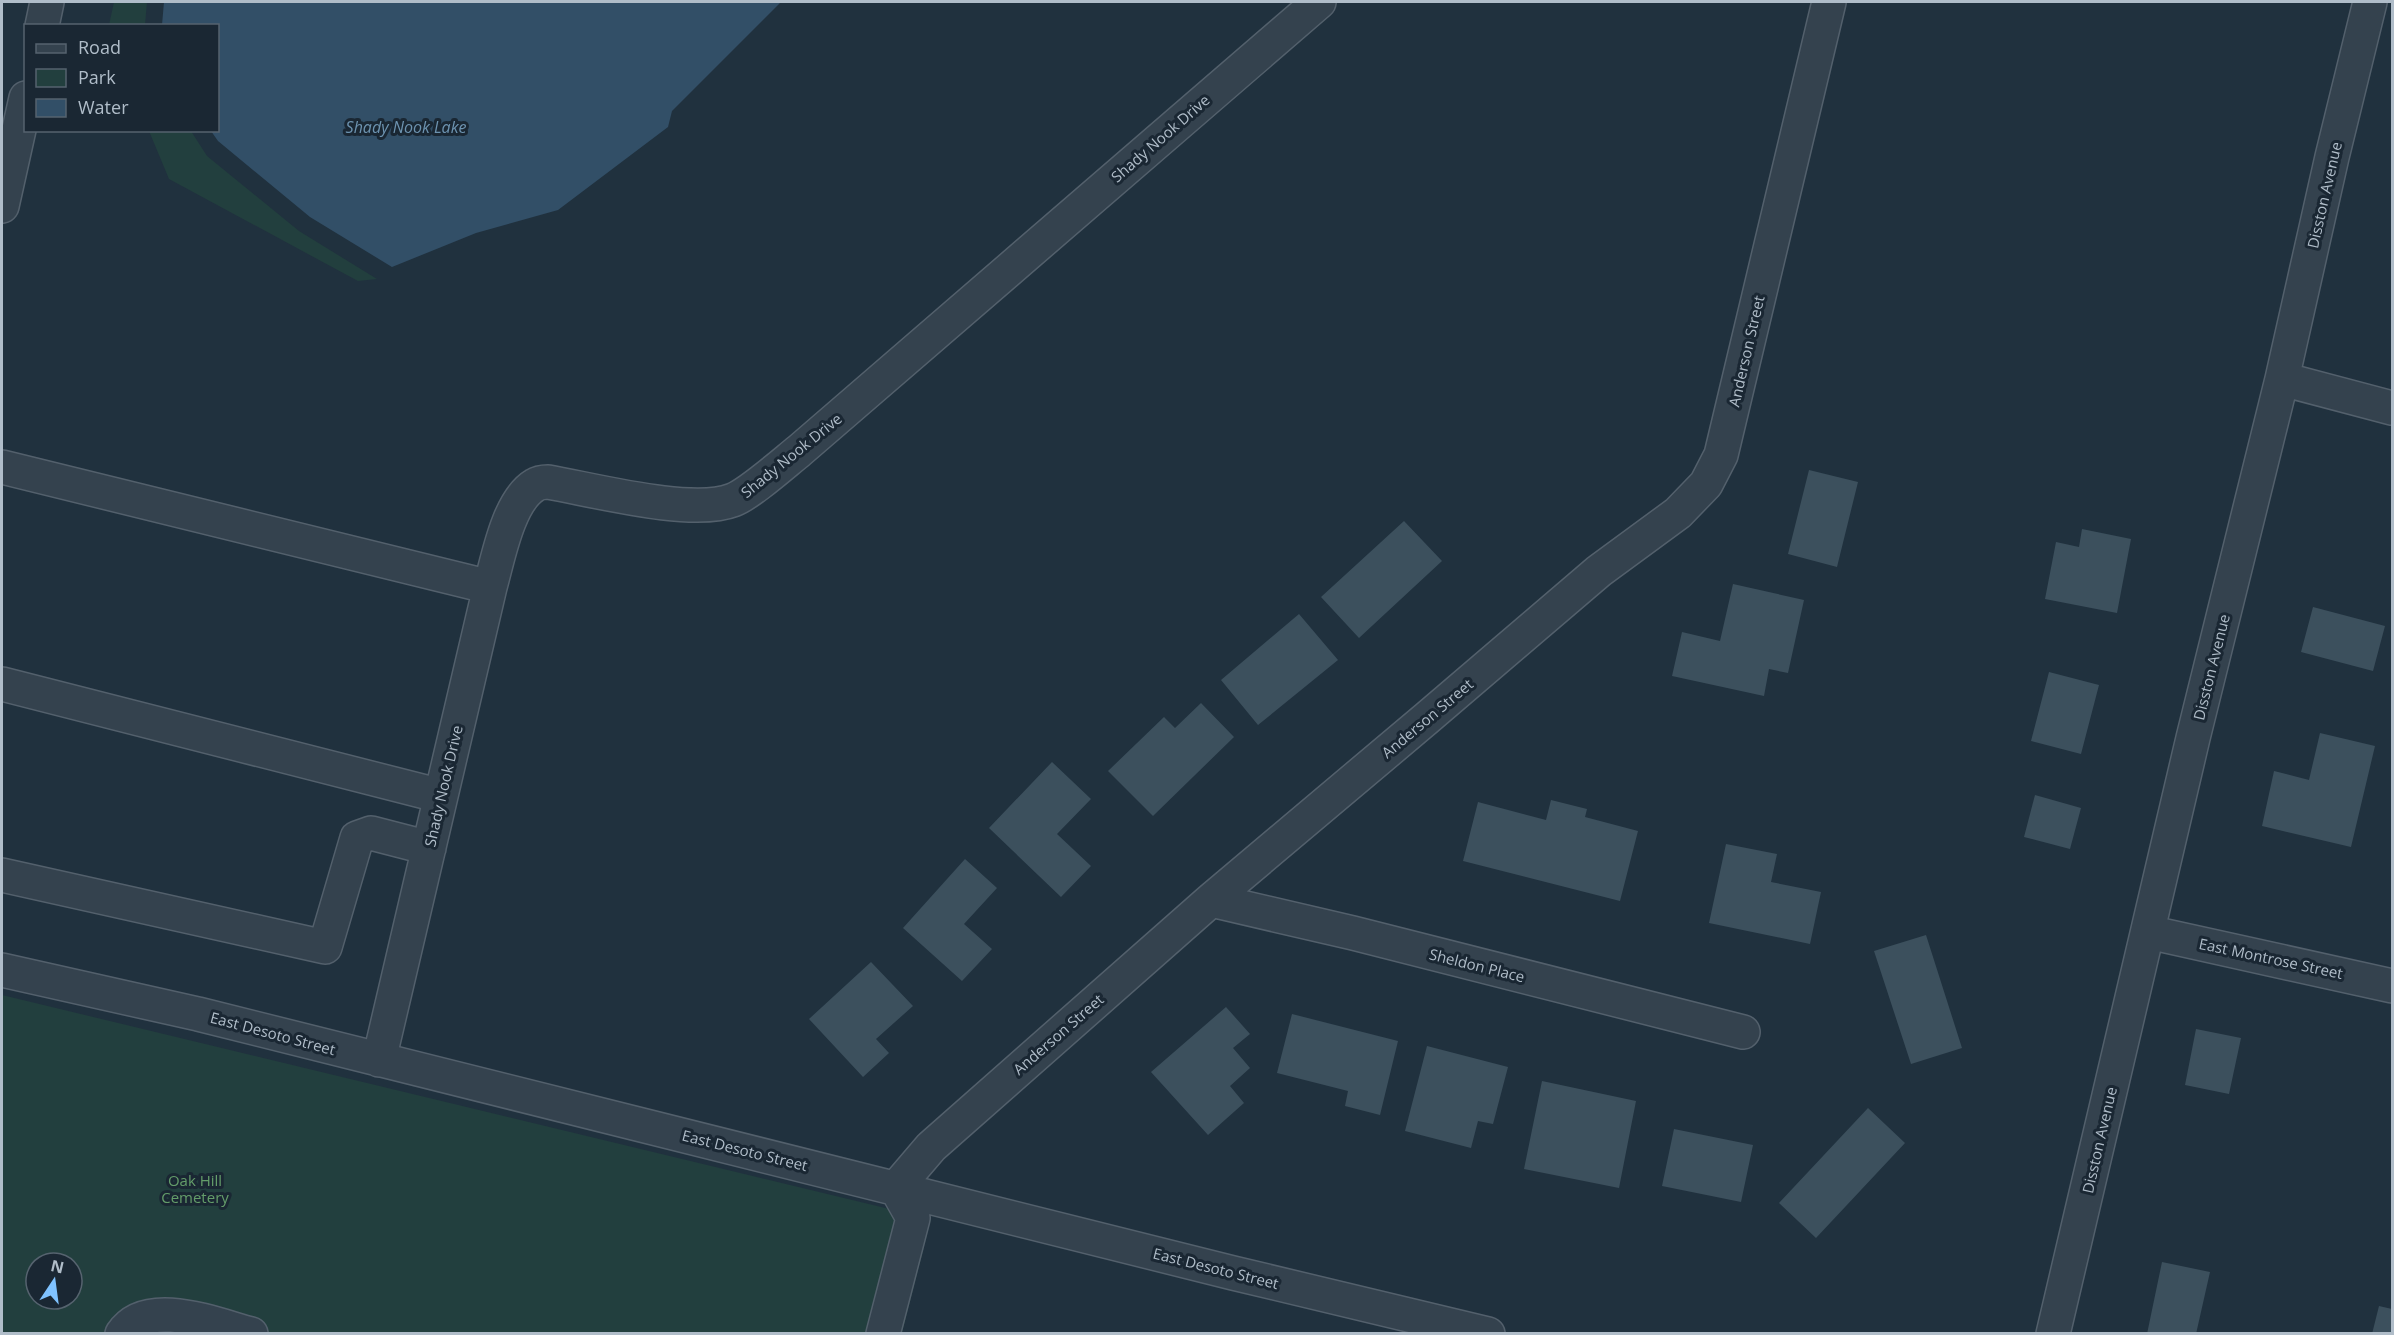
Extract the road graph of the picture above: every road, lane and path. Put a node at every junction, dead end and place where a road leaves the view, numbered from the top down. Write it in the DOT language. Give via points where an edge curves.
graph roads {
  1 [pos="47,2"];
  2 [pos="1319,2"];
  3 [pos="1829,2"];
  4 [pos="2370,2"];
  5 [pos="42,24"];
  6 [pos="24,107"];
  7 [pos="2,206"];
  8 [pos="2282,379"];
  9 [pos="2392,408"];
  10 [pos="2,467"];
  11 [pos="490,587"];
  12 [pos="2,684"];
  13 [pos="441,796"];
  14 [pos="429,848"];
  15 [pos="2,875"];
  16 [pos="1211,900"];
  17 [pos="2148,932"];
  18 [pos="2,970"];
  19 [pos="2392,986"];
  20 [pos="1743,1032"];
  21 [pos="379,1060"];
  22 [pos="896,1188"];
  23 [pos="122,1334"];
  24 [pos="251,1334"];
  25 [pos="883,1334"];
  26 [pos="1488,1334"];
  27 [pos="2053,1334"];
  1 -- 5 [label="street"];
  2 -- 11 [label="street, Shady Nook Drive" via="799,451 736,500 717,505 680,505 548,482 536,484 522,498 507,528"];
  3 -- 16 [label="street, Anderson Street" via="1721,455 1706,484 1678,513 1599,571"];
  4 -- 8 [label="street, Disston Avenue"];
  6 -- 7 [label="street"];
  8 -- 9 [label="street"];
  8 -- 17 [label="street, Disston Avenue"];
  10 -- 11 [label="street"];
  11 -- 13 [label="street, Shady Nook Drive"];
  12 -- 13 [label="street"];
  13 -- 14 [label="street, Shady Nook Drive"];
  14 -- 15 [label="street" via="371,833 357,838 325,947"];
  14 -- 21 [label="street, Shady Nook Drive"];
  16 -- 20 [label="street, Sheldon Place"];
  16 -- 22 [label="street, Anderson Street" via="931,1147"];
  17 -- 19 [label="street, East Montrose Street"];
  17 -- 27 [label="street, Disston Avenue"];
  18 -- 21 [label="street, East Desoto Street"];
  21 -- 22 [label="street, East Desoto Street"];
  22 -- 25 [label="street" via="913,1218"];
  22 -- 26 [label="street, East Desoto Street"];
  23 -- 24 [label="street" via="151,1314 180,1315"];
}
